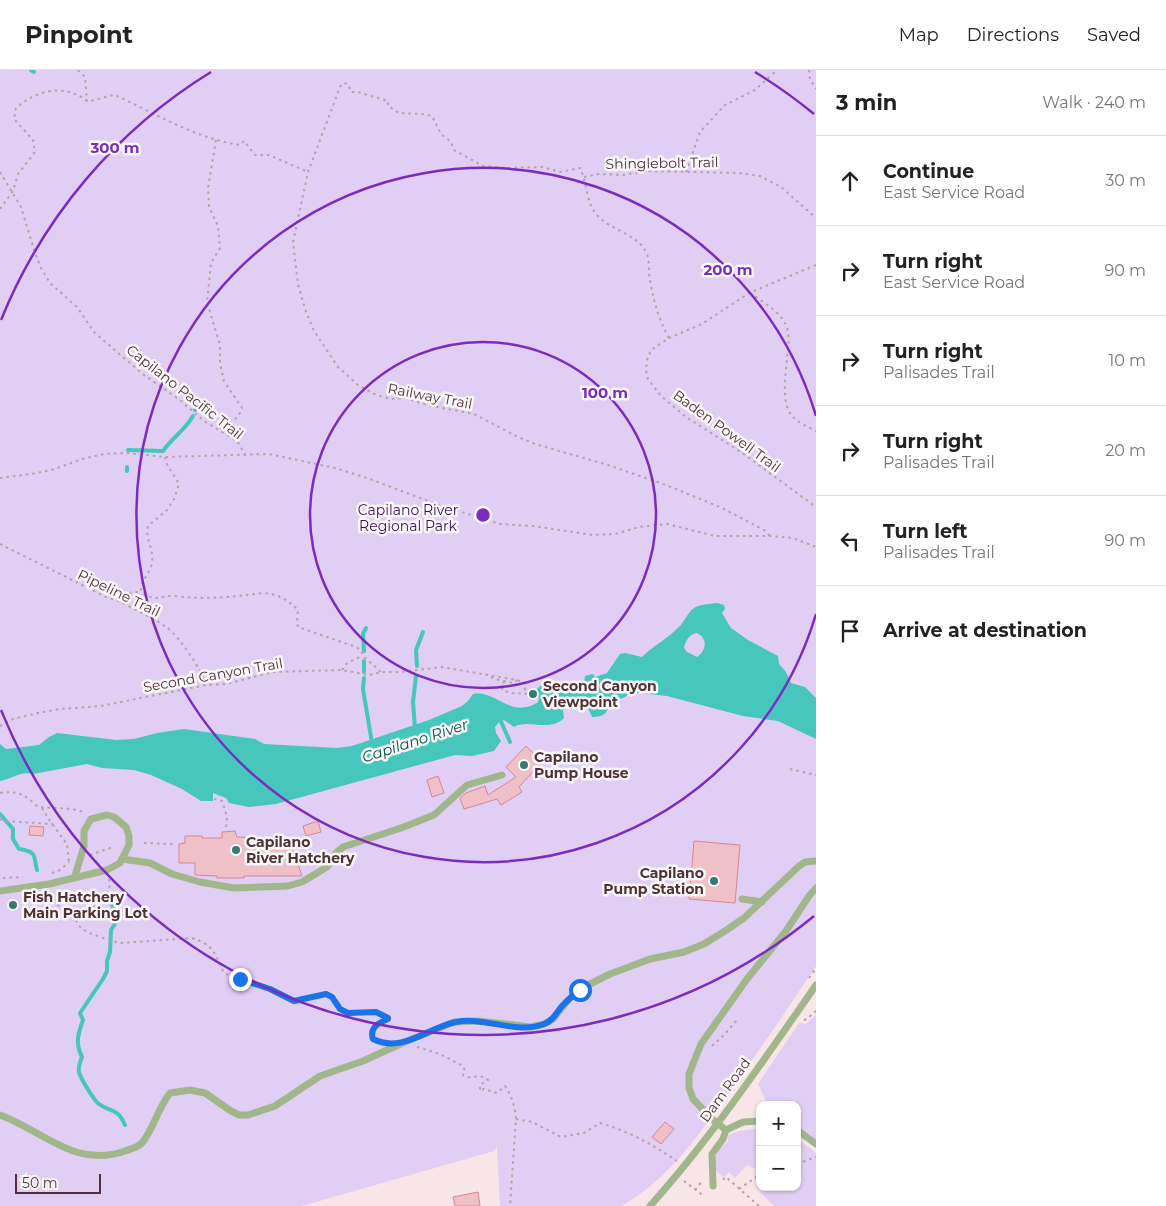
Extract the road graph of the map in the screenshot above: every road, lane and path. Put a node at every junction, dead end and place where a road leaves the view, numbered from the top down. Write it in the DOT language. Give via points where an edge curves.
graph roads {
  1 [pos="78,70"];
  2 [pos="777,70"];
  3 [pos="809,70"];
  4 [pos="816,89"];
  5 [pos="87,101"];
  6 [pos="216,140"];
  7 [pos="0,172"];
  8 [pos="308,172"];
  9 [pos="686,172"];
  10 [pos="584,177"];
  11 [pos="13,191"];
  12 [pos="0,209"];
  13 [pos="816,218"];
  14 [pos="816,265"];
  15 [pos="749,293"];
  16 [pos="669,338"];
  17 [pos="219,430"];
  18 [pos="816,431"];
  19 [pos="246,456"];
  20 [pos="165,457"];
  21 [pos="0,478"];
  22 [pos="816,507"];
  23 [pos="770,536"];
  24 [pos="0,544"];
  25 [pos="816,547"];
  26 [pos="141,592"];
  27 [pos="117,600"];
  28 [pos="363,656"];
  29 [pos="342,670"];
  30 [pos="381,672"];
  31 [pos="490,675"];
  32 [pos="517,680"];
  33 [pos="504,681"];
  34 [pos="206,685"];
  35 [pos="524,693"];
  36 [pos="533,694"];
  37 [pos="0,726"];
  38 [pos="790,769"];
  39 [pos="502,775"];
  40 [pos="816,775"];
  41 [pos="0,793"];
  42 [pos="214,799"];
  43 [pos="42,808"];
  44 [pos="1,819"];
  45 [pos="91,819"];
  46 [pos="52,824"];
  47 [pos="226,828"];
  48 [pos="144,844"];
  49 [pos="175,844"];
  50 [pos="114,847"];
  51 [pos="90,855"];
  52 [pos="122,859"];
  53 [pos="73,860"];
  54 [pos="816,861"];
  55 [pos="69,862"];
  56 [pos="48,874"];
  57 [pos="76,876"];
  58 [pos="31,877"];
  59 [pos="3,878"];
  60 [pos="109,879"];
  61 [pos="49,884"];
  62 [pos="816,888"];
  63 [pos="3,891"];
  64 [pos="742,899"];
  65 [pos="762,902"];
  66 [pos="75,917"];
  67 [pos="816,985"];
  68 [pos="737,1020"];
  69 [pos="701,1044"];
  70 [pos="398,1045"];
  71 [pos="415,1046"];
  72 [pos="0,1115"];
  73 [pos="516,1119"];
  74 [pos="756,1121"];
  75 [pos="717,1122"];
  76 [pos="726,1130"];
  77 [pos="801,1133"];
  78 [pos="816,1144"];
  79 [pos="816,1158"];
  80 [pos="801,1163"];
  81 [pos="684,1167"];
  82 [pos="756,1177"];
  83 [pos="727,1178"];
  84 [pos="681,1179"];
  85 [pos="713,1186"];
  86 [pos="739,1189"];
  87 [pos="704,1196"];
  88 [pos="510,1206"];
  89 [pos="650,1206"];
  90 [pos="759,1206"];
  1 -- 5 [label="path" via="85,77"];
  2 -- 9 [label="path" via="755,90 725,104 700,132"];
  3 -- 4 [label="path"];
  5 -- 6 [label="path" via="115,95"];
  5 -- 11 [label="path" via="61,90 26,99 16,108 14,119 36,147 32,158 18,174"];
  6 -- 8 [label="path" via="240,145 244,141 256,155 269,154"];
  6 -- 17 [label="path" via="208,188 209,207 218,226 220,248 212,263 207,302 220,345 224,381 242,408 238,417"];
  7 -- 11 [label="path, Capilano Pacific Trail"];
  8 -- 10 [label="path, Shinglebolt Trail" via="343,83 348,84 351,92 388,101 388,106 399,113 432,116 454,150 483,166 542,167 560,172 580,168"];
  8 -- 23 [label="path, Railway Trail" via="293,242 298,284 314,331 338,367 358,385 390,399 406,398 474,414 535,444 608,465 722,508"];
  9 -- 10 [label="path, Shinglebolt Trail" via="648,171"];
  9 -- 13 [label="path, Shinglebolt Trail" via="760,176 781,187"];
  10 -- 16 [label="path" via="595,213 641,245 647,254 657,315"];
  11 -- 12 [label="path"];
  11 -- 17 [label="path, Capilano Pacific Trail" via="22,207 41,268 50,283 77,307 94,332 144,375"];
  14 -- 15 [label="path, Baden Powell Trail"];
  15 -- 16 [label="path, Baden Powell Trail" via="702,324"];
  15 -- 18 [label="path" via="776,312 787,327 787,406 793,417"];
  16 -- 22 [label="path, Baden Powell Trail" via="651,350 647,360 648,379 661,396 686,417 741,452"];
  17 -- 19 [label="path, Capilano Pacific Trail" via="237,441"];
  19 -- 20 [label="path"];
  19 -- 23 [label="path" via="269,454 335,468 500,524 593,535 667,524 715,536"];
  20 -- 21 [label="path" via="104,454 37,474"];
  20 -- 26 [label="path" via="179,484 167,510 148,526 147,540 152,562"];
  23 -- 25 [label="path" via="793,538"];
  24 -- 27 [label="path, Pipeline Trail" via="40,566"];
  26 -- 27 [label="path" via="132,592"];
  26 -- 28 [label="path" via="154,598 200,599 273,594 284,598 298,610 298,627 356,647"];
  27 -- 34 [label="path, Pipeline Trail" via="167,628 194,660"];
  28 -- 29 [label="path" via="346,663"];
  28 -- 30 [label="path"];
  29 -- 30 [label="path, Second Canyon Trail" via="369,675"];
  29 -- 34 [label="path, Second Canyon Trail" via="273,672 226,684"];
  30 -- 31 [label="path, Second Canyon Trail" via="442,667"];
  31 -- 32 [label="path, Second Canyon Trail"];
  31 -- 33 [label="path"];
  32 -- 33 [label="path" via="514,683"];
  32 -- 35 [label="path" via="526,684"];
  33 -- 35 [label="path" via="502,690"];
  34 -- 37 [label="path, Second Canyon Trail" via="101,706 38,713"];
  35 -- 36 [label="path"];
  38 -- 40 [label="path"];
  39 -- 52 [label="lane" via="467,785 434,815 343,847 327,867 302,882 288,886 234,888 172,874 150,863"];
  41 -- 43 [label="path" via="20,793"];
  42 -- 47 [label="path" via="222,801 227,817"];
  43 -- 45 [label="path" via="82,810"];
  43 -- 46 [label="path"];
  44 -- 46 [label="path"];
  45 -- 52 [label="lane" via="114,817 126,827 129,845"];
  45 -- 57 [label="lane" via="84,831 84,846"];
  46 -- 55 [label="path" via="67,844"];
  48 -- 49 [label="path"];
  50 -- 51 [label="path"];
  52 -- 57 [label="lane" via="107,870"];
  53 -- 55 [label="path"];
  54 -- 65 [label="lane" via="799,866"];
  55 -- 56 [label="path"];
  57 -- 61 [label="lane"];
  58 -- 59 [label="path"];
  60 -- 66 [label="path" via="105,896 98,904"];
  61 -- 63 [label="lane"];
  61 -- 66 [label="path" via="54,903"];
  62 -- 69 [label="lane"];
  64 -- 65 [label="lane"];
  65 -- 70 [label="lane" via="704,944 631,965 590,984 544,1024 531,1027 466,1020"];
  66 -- 70 [label="path" via="83,930 114,942 191,938 202,941 216,954 224,973 231,976 294,1001 326,994 348,1013 382,1014 388,1019 373,1028 373,1039"];
  67 -- 75 [label="lane, Dam Road"];
  68 -- 69 [label="path" via="713,1046"];
  69 -- 75 [label="lane" via="689,1074 689,1088 693,1099"];
  70 -- 72 [label="lane" via="320,1076 275,1106 248,1115 231,1111 205,1093 190,1090 170,1093 162,1102 141,1145 120,1153 85,1154 66,1149"];
  71 -- 73 [label="path" via="463,1066 465,1077 478,1076 488,1080 480,1085 480,1092 497,1093 505,1086 515,1107"];
  73 -- 81 [label="path" via="532,1122 561,1137 584,1133 600,1123 645,1140"];
  73 -- 88 [label="path"];
  74 -- 76 [label="lane" via="743,1122"];
  75 -- 76 [label="lane"];
  75 -- 81 [label="lane, Dam Road"];
  76 -- 85 [label="lane" via="712,1154"];
  77 -- 78 [label="lane"];
  79 -- 80 [label="path"];
  81 -- 89 [label="lane, Dam Road"];
  82 -- 86 [label="path"];
  83 -- 86 [label="path"];
  84 -- 87 [label="path"];
  86 -- 90 [label="path"];
}
